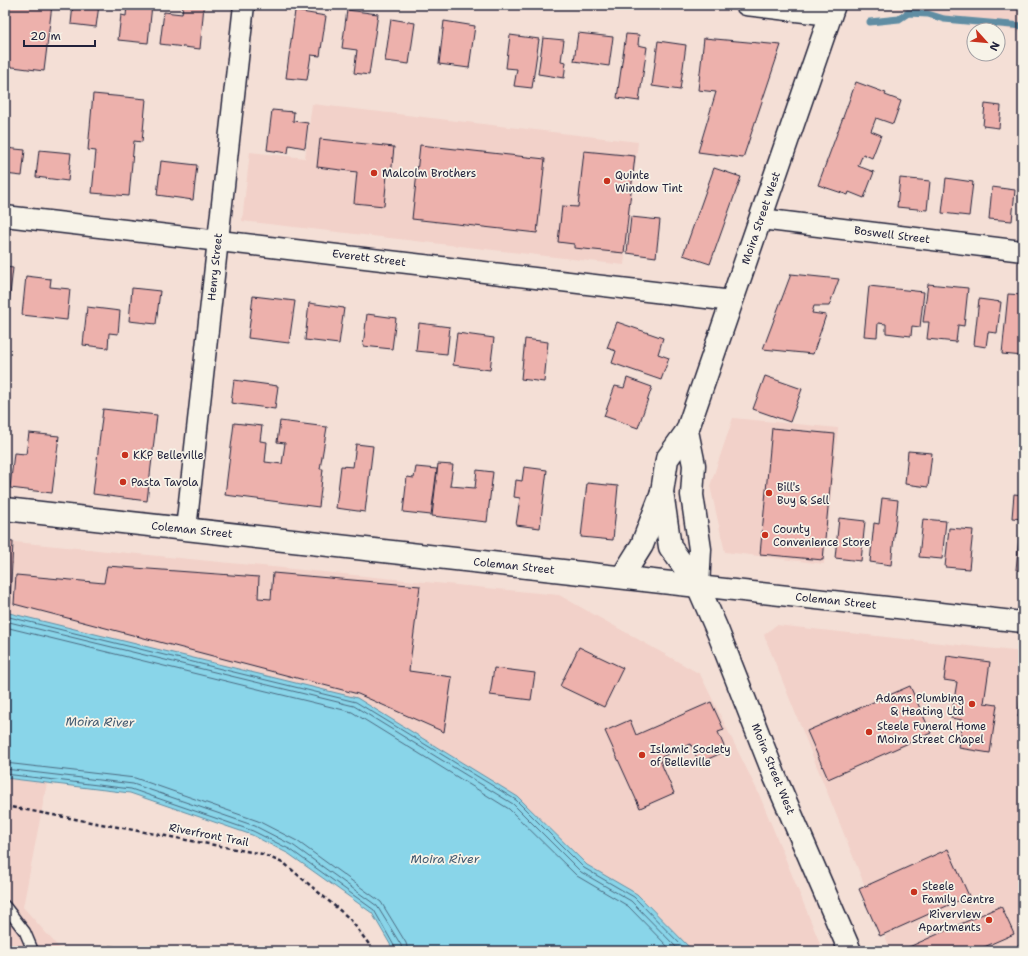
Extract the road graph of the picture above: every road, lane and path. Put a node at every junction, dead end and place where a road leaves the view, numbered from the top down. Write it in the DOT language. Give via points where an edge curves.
graph roads {
  1 [pos="244,5"];
  2 [pos="746,5"];
  3 [pos="832,10"];
  4 [pos="5,216"];
  5 [pos="761,219"];
  6 [pos="218,240"];
  7 [pos="1023,251"];
  8 [pos="732,301"];
  9 [pos="687,430"];
  10 [pos="662,492"];
  11 [pos="5,509"];
  12 [pos="186,529"];
  13 [pos="622,578"];
  14 [pos="698,586"];
  15 [pos="1023,622"];
  16 [pos="5,806"];
  17 [pos="5,906"];
  18 [pos="33,951"];
  19 [pos="374,951"];
  20 [pos="850,951"];
  1 -- 6 [label="street, Henry Street"];
  2 -- 3 [label="street"];
  3 -- 5 [label="main road, Moira Street West"];
  4 -- 6 [label="street, Everett Street"];
  5 -- 7 [label="street, Boswell Street"];
  5 -- 8 [label="main road, Moira Street West"];
  6 -- 8 [label="street, Everett Street"];
  6 -- 12 [label="street, Henry Street"];
  8 -- 9 [label="main road, Moira Street West"];
  9 -- 10 [label="main road, Moira Street West" via="667,459"];
  9 -- 14 [label="main road, Moira Street West" via="694,465 692,494 700,549"];
  10 -- 13 [label="main road" via="642,545"];
  10 -- 14 [label="main road, Moira Street West" via="670,547"];
  11 -- 12 [label="main road, Coleman Street"];
  12 -- 13 [label="main road, Coleman Street"];
  13 -- 14 [label="main road, Coleman Street"];
  14 -- 15 [label="street, Coleman Street"];
  14 -- 20 [label="main road, Moira Street West"];
  16 -- 19 [label="path, Riverfront Trail" via="262,854 285,864 350,919"];
  17 -- 18 [label="lane" via="25,932"];
}
